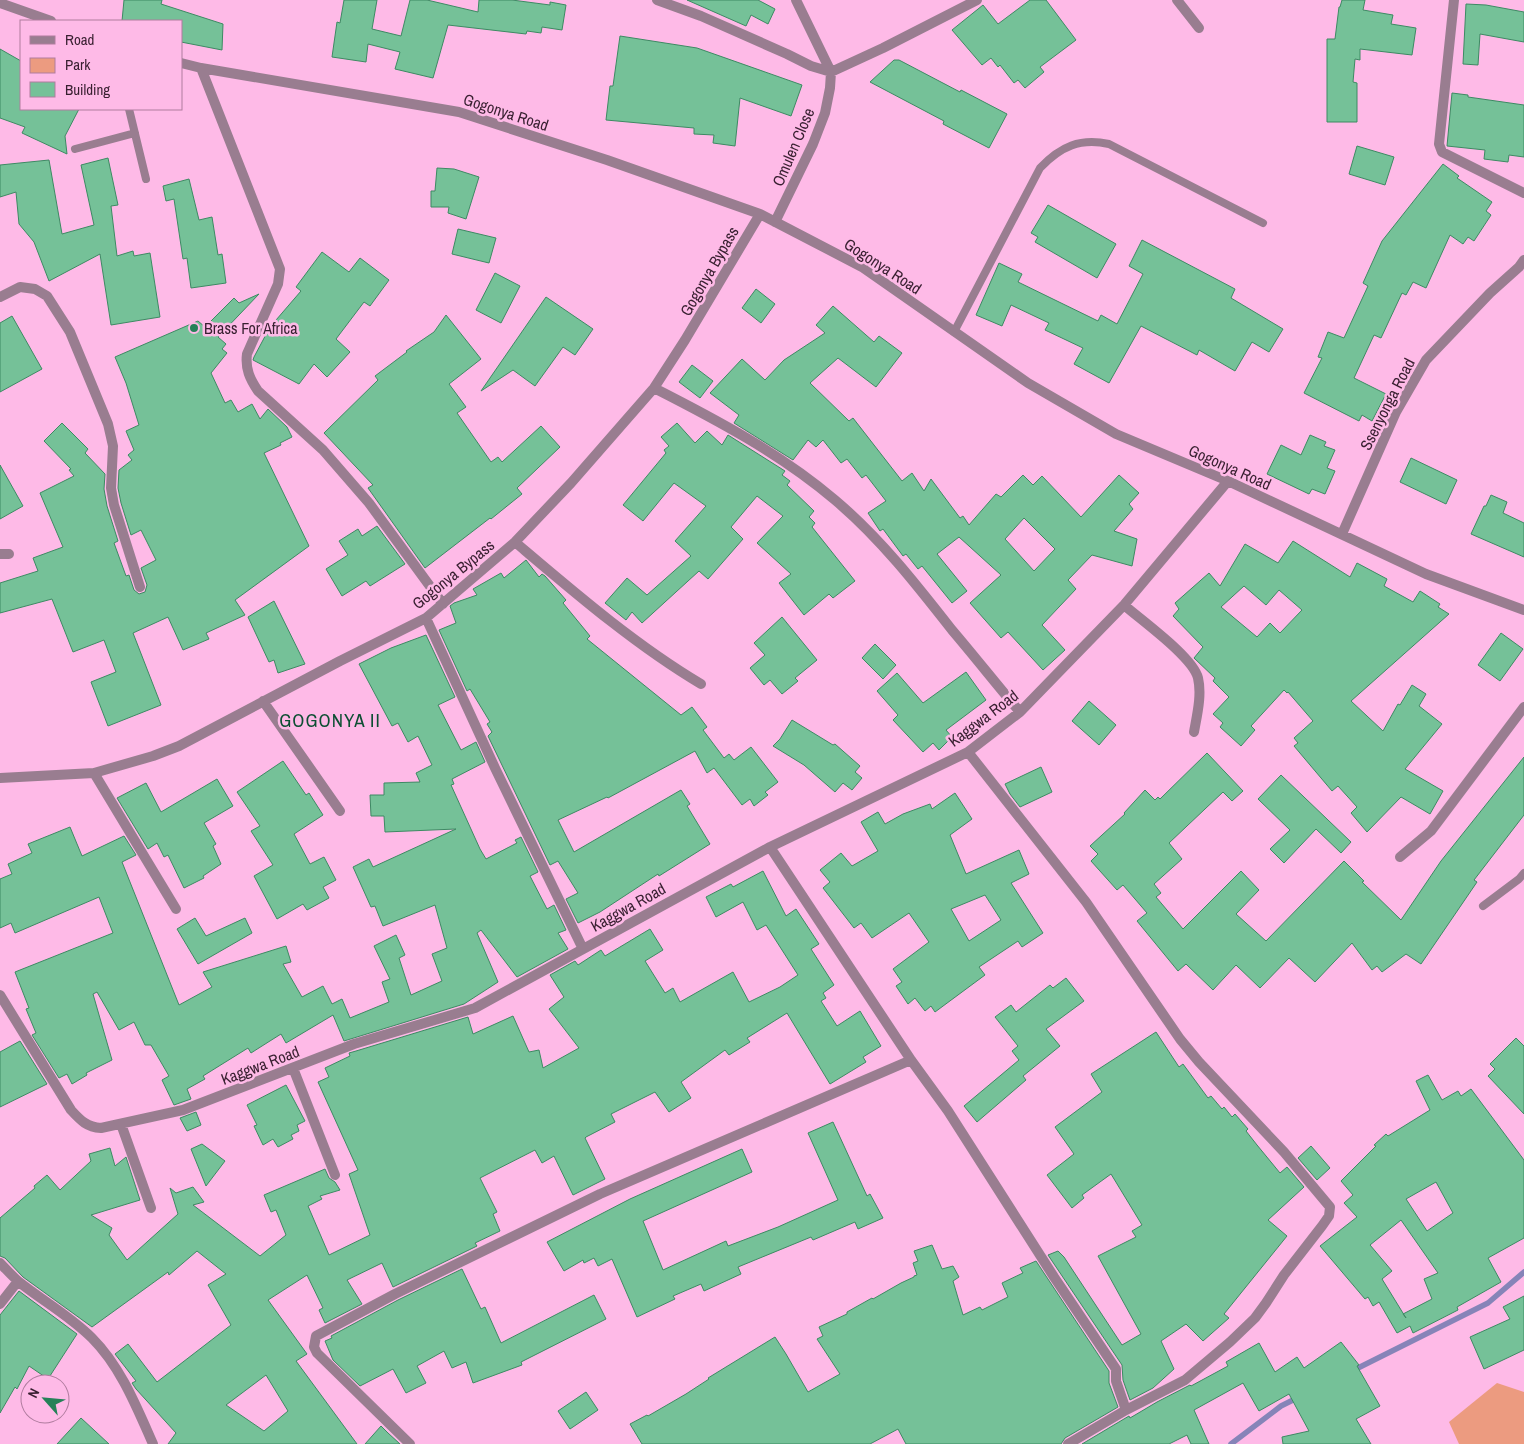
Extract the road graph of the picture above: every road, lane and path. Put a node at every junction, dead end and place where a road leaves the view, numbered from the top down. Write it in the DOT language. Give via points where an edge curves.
graph roads {
  1 [pos="657,0"];
  2 [pos="796,0"];
  3 [pos="977,0"];
  4 [pos="1177,0"];
  5 [pos="1454,0"];
  6 [pos="0,3"];
  7 [pos="13,4"];
  8 [pos="49,20"];
  9 [pos="1199,28"];
  10 [pos="182,63"];
  11 [pos="201,68"];
  12 [pos="831,72"];
  13 [pos="129,110"];
  14 [pos="135,133"];
  15 [pos="76,149"];
  16 [pos="146,179"];
  17 [pos="1524,193"];
  18 [pos="760,214"];
  19 [pos="776,222"];
  20 [pos="1263,224"];
  21 [pos="1524,260"];
  22 [pos="0,297"];
  23 [pos="954,332"];
  24 [pos="654,388"];
  25 [pos="1228,481"];
  26 [pos="1342,534"];
  27 [pos="515,542"];
  28 [pos="140,587"];
  29 [pos="443,604"];
  30 [pos="1124,605"];
  31 [pos="1524,610"];
  32 [pos="426,618"];
  33 [pos="701,684"];
  34 [pos="263,701"];
  35 [pos="1524,707"];
  36 [pos="1020,712"];
  37 [pos="1194,732"];
  38 [pos="968,752"];
  39 [pos="94,773"];
  40 [pos="0,778"];
  41 [pos="340,811"];
  42 [pos="770,847"];
  43 [pos="1400,857"];
  44 [pos="1524,873"];
  45 [pos="1483,906"];
  46 [pos="176,909"];
  47 [pos="583,949"];
  48 [pos="0,995"];
  49 [pos="911,1060"];
  50 [pos="293,1068"];
  51 [pos="121,1124"];
  52 [pos="335,1175"];
  53 [pos="151,1208"];
  54 [pos="0,1263"];
  55 [pos="18,1281"];
  56 [pos="0,1304"];
  57 [pos="1126,1410"];
  58 [pos="153,1444"];
  59 [pos="410,1444"];
  60 [pos="1068,1444"];
  1 -- 12 [label="street"];
  2 -- 12 [label="street"];
  3 -- 12 [label="street"];
  4 -- 9 [label="street"];
  5 -- 17 [label="street" via="1439,144 1442,152"];
  6 -- 7 [label="street"];
  7 -- 8 [label="street"];
  10 -- 11 [label="street, Gogonya Road"];
  11 -- 18 [label="street, Gogonya Road" via="459,112"];
  11 -- 29 [label="street" via="280,269 278,284 247,354 252,382 323,450 369,503"];
  12 -- 19 [label="street, Omulen Close" via="825,113"];
  13 -- 14 [label="lane"];
  14 -- 15 [label="lane"];
  14 -- 16 [label="lane"];
  18 -- 19 [label="street, Gogonya Road"];
  18 -- 24 [label="street, Gogonya Bypass"];
  19 -- 23 [label="street, Gogonya Road" via="862,267"];
  20 -- 23 [label="lane" via="1109,144 1078,142 1063,149 1040,168"];
  21 -- 26 [label="street, Ssenyonga Road" via="1426,360 1396,412"];
  22 -- 28 [label="street" via="20,287 35,289 47,296 70,332 108,424 113,446 111,488 114,505"];
  23 -- 25 [label="street, Gogonya Road" via="1028,383 1116,434"];
  24 -- 27 [label="street, Gogonya Bypass"];
  24 -- 36 [label="street" via="752,441 836,500 910,576"];
  25 -- 26 [label="street, Gogonya Road"];
  25 -- 30 [label="street, Kaggwa Road"];
  26 -- 31 [label="street, Gogonya Road" via="1426,574"];
  27 -- 29 [label="street, Gogonya Bypass"];
  27 -- 33 [label="street" via="627,632"];
  29 -- 32 [label="street, Gogonya Bypass"];
  30 -- 36 [label="street, Kaggwa Road"];
  30 -- 37 [label="street" via="1174,647 1195,670 1199,687"];
  32 -- 34 [label="street, Gogonya Bypass"];
  32 -- 47 [label="street"];
  34 -- 39 [label="street, Gogonya Bypass" via="179,746"];
  34 -- 41 [label="street"];
  35 -- 43 [label="street" via="1430,831"];
  36 -- 38 [label="street, Kaggwa Road"];
  38 -- 42 [label="street, Kaggwa Road"];
  38 -- 57 [label="street" via="1086,902 1180,1039 1330,1207 1329,1216 1249,1324 1185,1380"];
  39 -- 40 [label="street, Gogonya Bypass"];
  39 -- 46 [label="street"];
  42 -- 47 [label="street, Kaggwa Road"];
  42 -- 49 [label="street"];
  44 -- 45 [label="lane"];
  47 -- 50 [label="street, Kaggwa Road" via="475,1008 354,1044"];
  48 -- 51 [label="street, Kaggwa Road" via="77,1117 92,1127"];
  49 -- 57 [label="street" via="948,1111 1116,1369 1116,1380"];
  49 -- 59 [label="street" via="600,1194 316,1336 314,1346 317,1353"];
  50 -- 51 [label="street, Kaggwa Road" via="183,1110"];
  50 -- 52 [label="street"];
  51 -- 53 [label="street"];
  54 -- 55 [label="street"];
  55 -- 56 [label="street"];
  55 -- 58 [label="street" via="71,1319 102,1350 138,1410"];
  57 -- 60 [label="street"];
}
